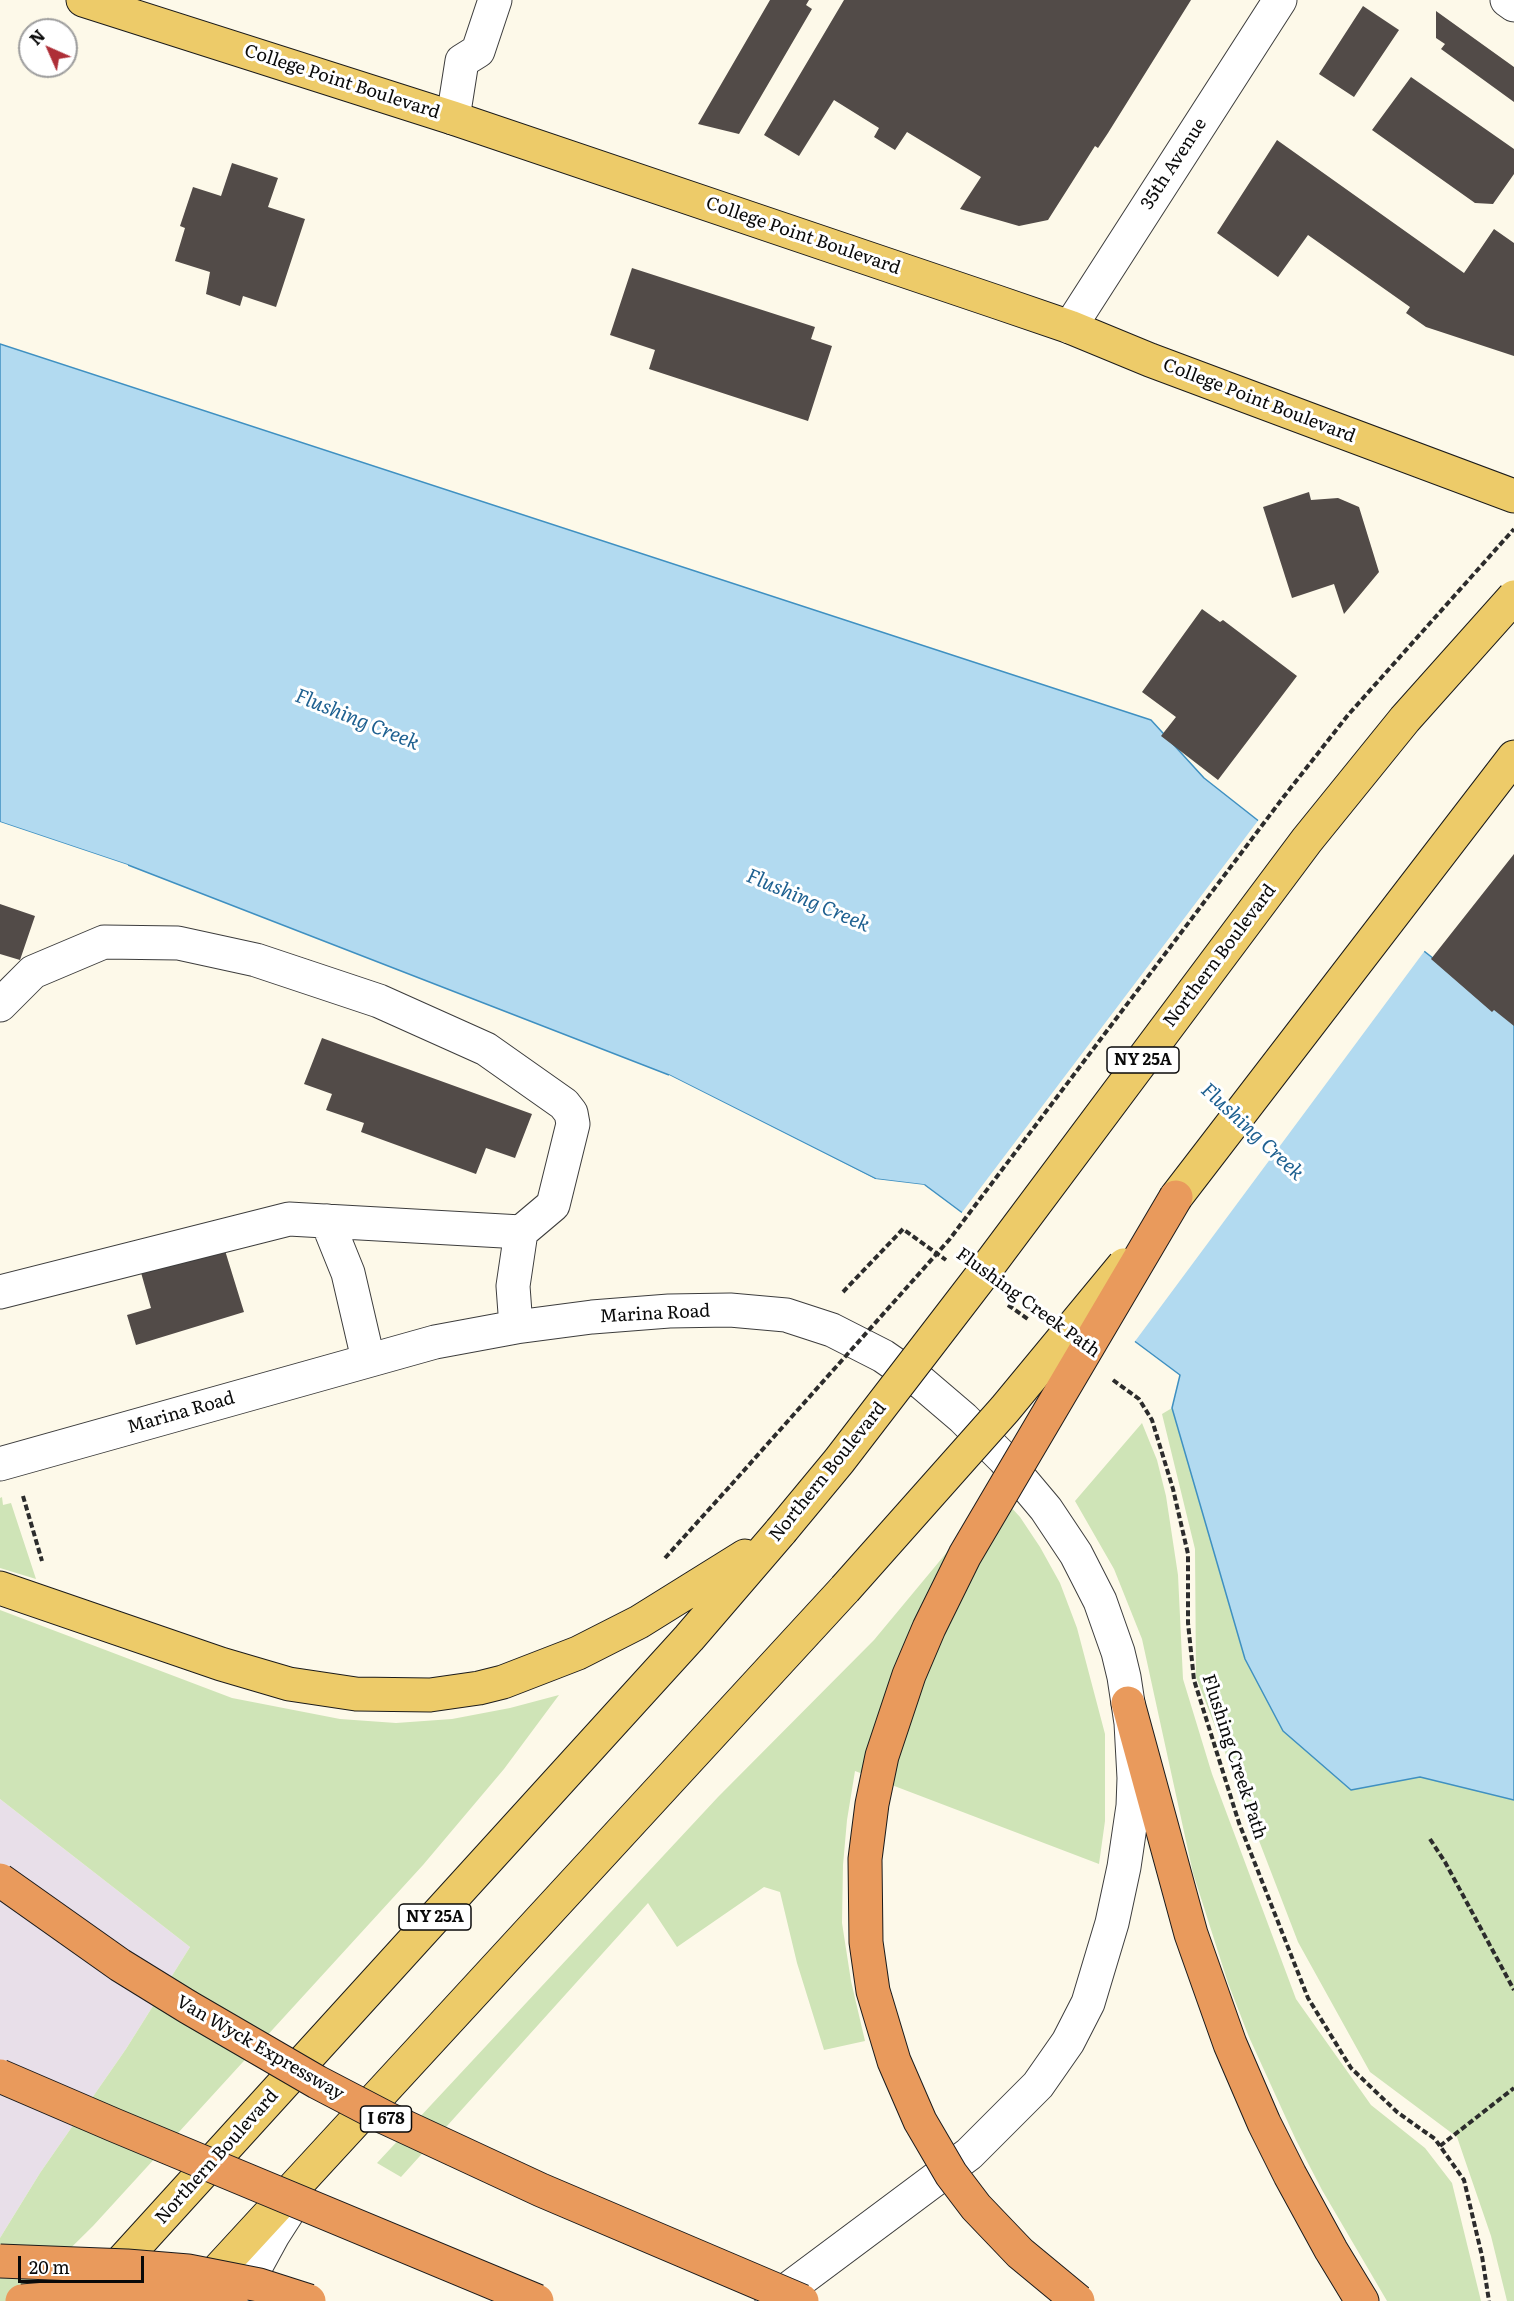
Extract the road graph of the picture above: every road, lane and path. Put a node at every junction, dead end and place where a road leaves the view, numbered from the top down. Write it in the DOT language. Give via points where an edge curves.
graph roads {
  1 [pos="83,0"];
  2 [pos="495,0"];
  3 [pos="1280,0"];
  4 [pos="1507,0"];
  5 [pos="1514,5"];
  6 [pos="453,118"];
  7 [pos="1070,327"];
  8 [pos="1514,495"];
  9 [pos="1514,529"];
  10 [pos="1514,597"];
  11 [pos="1514,757"];
  12 [pos="0,1005"];
  13 [pos="1176,1197"];
  14 [pos="327,1221"];
  15 [pos="521,1232"];
  16 [pos="950,1263"];
  17 [pos="0,1292"];
  18 [pos="836,1299"];
  19 [pos="1007,1304"];
  20 [pos="1035,1324"];
  21 [pos="516,1327"];
  22 [pos="369,1359"];
  23 [pos="1111,1379"];
  24 [pos="0,1464"];
  25 [pos="21,1489"];
  26 [pos="781,1531"];
  27 [pos="43,1564"];
  28 [pos="657,1565"];
  29 [pos="0,1588"];
  30 [pos="1128,1703"];
  31 [pos="1430,1839"];
  32 [pos="0,1880"];
  33 [pos="1514,1990"];
  34 [pos="0,2076"];
  35 [pos="1514,2088"];
  36 [pos="1440,2146"];
  37 [pos="327,2154"];
  38 [pos="0,2261"];
  39 [pos="22,2301"];
  40 [pos="86,2301"];
  41 [pos="189,2301"];
  42 [pos="231,2301"];
  43 [pos="237,2301"];
  44 [pos="309,2301"];
  45 [pos="537,2301"];
  46 [pos="772,2301"];
  47 [pos="802,2301"];
  48 [pos="1078,2301"];
  49 [pos="1362,2301"];
  50 [pos="1489,2301"];
  1 -- 6 [label="main road, College Point Boulevard"];
  2 -- 6 [label="street" via="477,51 462,61"];
  3 -- 7 [label="street, 35th Avenue"];
  4 -- 5 [label="street"];
  6 -- 7 [label="main road, College Point Boulevard"];
  7 -- 8 [label="main road, College Point Boulevard"];
  9 -- 28 [label="path, bridge" via="1348,715 949,1240"];
  10 -- 26 [label="main road, Northern Boulevard / NY 25A, bridge" via="1412,710 1307,840 978,1280"];
  11 -- 13 [label="main road"];
  12 -- 15 [label="street" via="33,972 104,942 178,943 256,960 378,1001 486,1049 571,1113 573,1124 553,1205"];
  13 -- 37 [label="main road, bridge" via="1018,1394 846,1588"];
  13 -- 48 [label="highway, bridge" via="965,1555 928,1628 882,1756 865,1859 866,1942 873,1991 894,2061 920,2121 951,2174 976,2206 1020,2253"];
  14 -- 15 [label="street"];
  14 -- 17 [label="street" via="289,1219"];
  14 -- 22 [label="street" via="348,1273"];
  15 -- 21 [label="street" via="513,1286"];
  16 -- 18 [label="path, Flushing Creek Path" via="903,1230"];
  19 -- 20 [label="path, Flushing Creek Path"];
  21 -- 22 [label="street, Marina Road"];
  21 -- 30 [label="street, Marina Road" via="658,1311 730,1311 786,1316 832,1330 883,1356 963,1418 1005,1459 1046,1509 1100,1600 1118,1652"];
  22 -- 24 [label="street, Marina Road"];
  23 -- 36 [label="path, Flushing Creek Path" via="1139,1399 1152,1420 1188,1554 1188,1623 1194,1680 1239,1823 1308,1998 1351,2068"];
  25 -- 27 [label="path"];
  26 -- 29 [label="main road" via="702,1584 588,1648 503,1682 430,1695 356,1694 289,1684"];
  26 -- 40 [label="main road, Northern Boulevard / NY 25A" via="689,1638"];
  30 -- 46 [label="street, Marina Road" via="1134,1778 1124,1867 1095,1982 1068,2042 1038,2085 969,2154"];
  30 -- 49 [label="highway" via="1191,1934 1216,2007 1264,2123"];
  31 -- 33 [label="path"];
  32 -- 47 [label="highway, Van Wyck Expressway / I 678, bridge" via="120,1965 271,2056 376,2113 509,2176"];
  34 -- 45 [label="highway, bridge"];
  35 -- 36 [label="path"];
  36 -- 50 [label="path, Flushing Creek Path" via="1464,2180"];
  37 -- 41 [label="main road"];
  37 -- 43 [label="street" via="288,2210"];
  38 -- 44 [label="highway, bridge" via="188,2271 250,2283"];
  39 -- 42 [label="highway, bridge" via="98,2295"];
}
